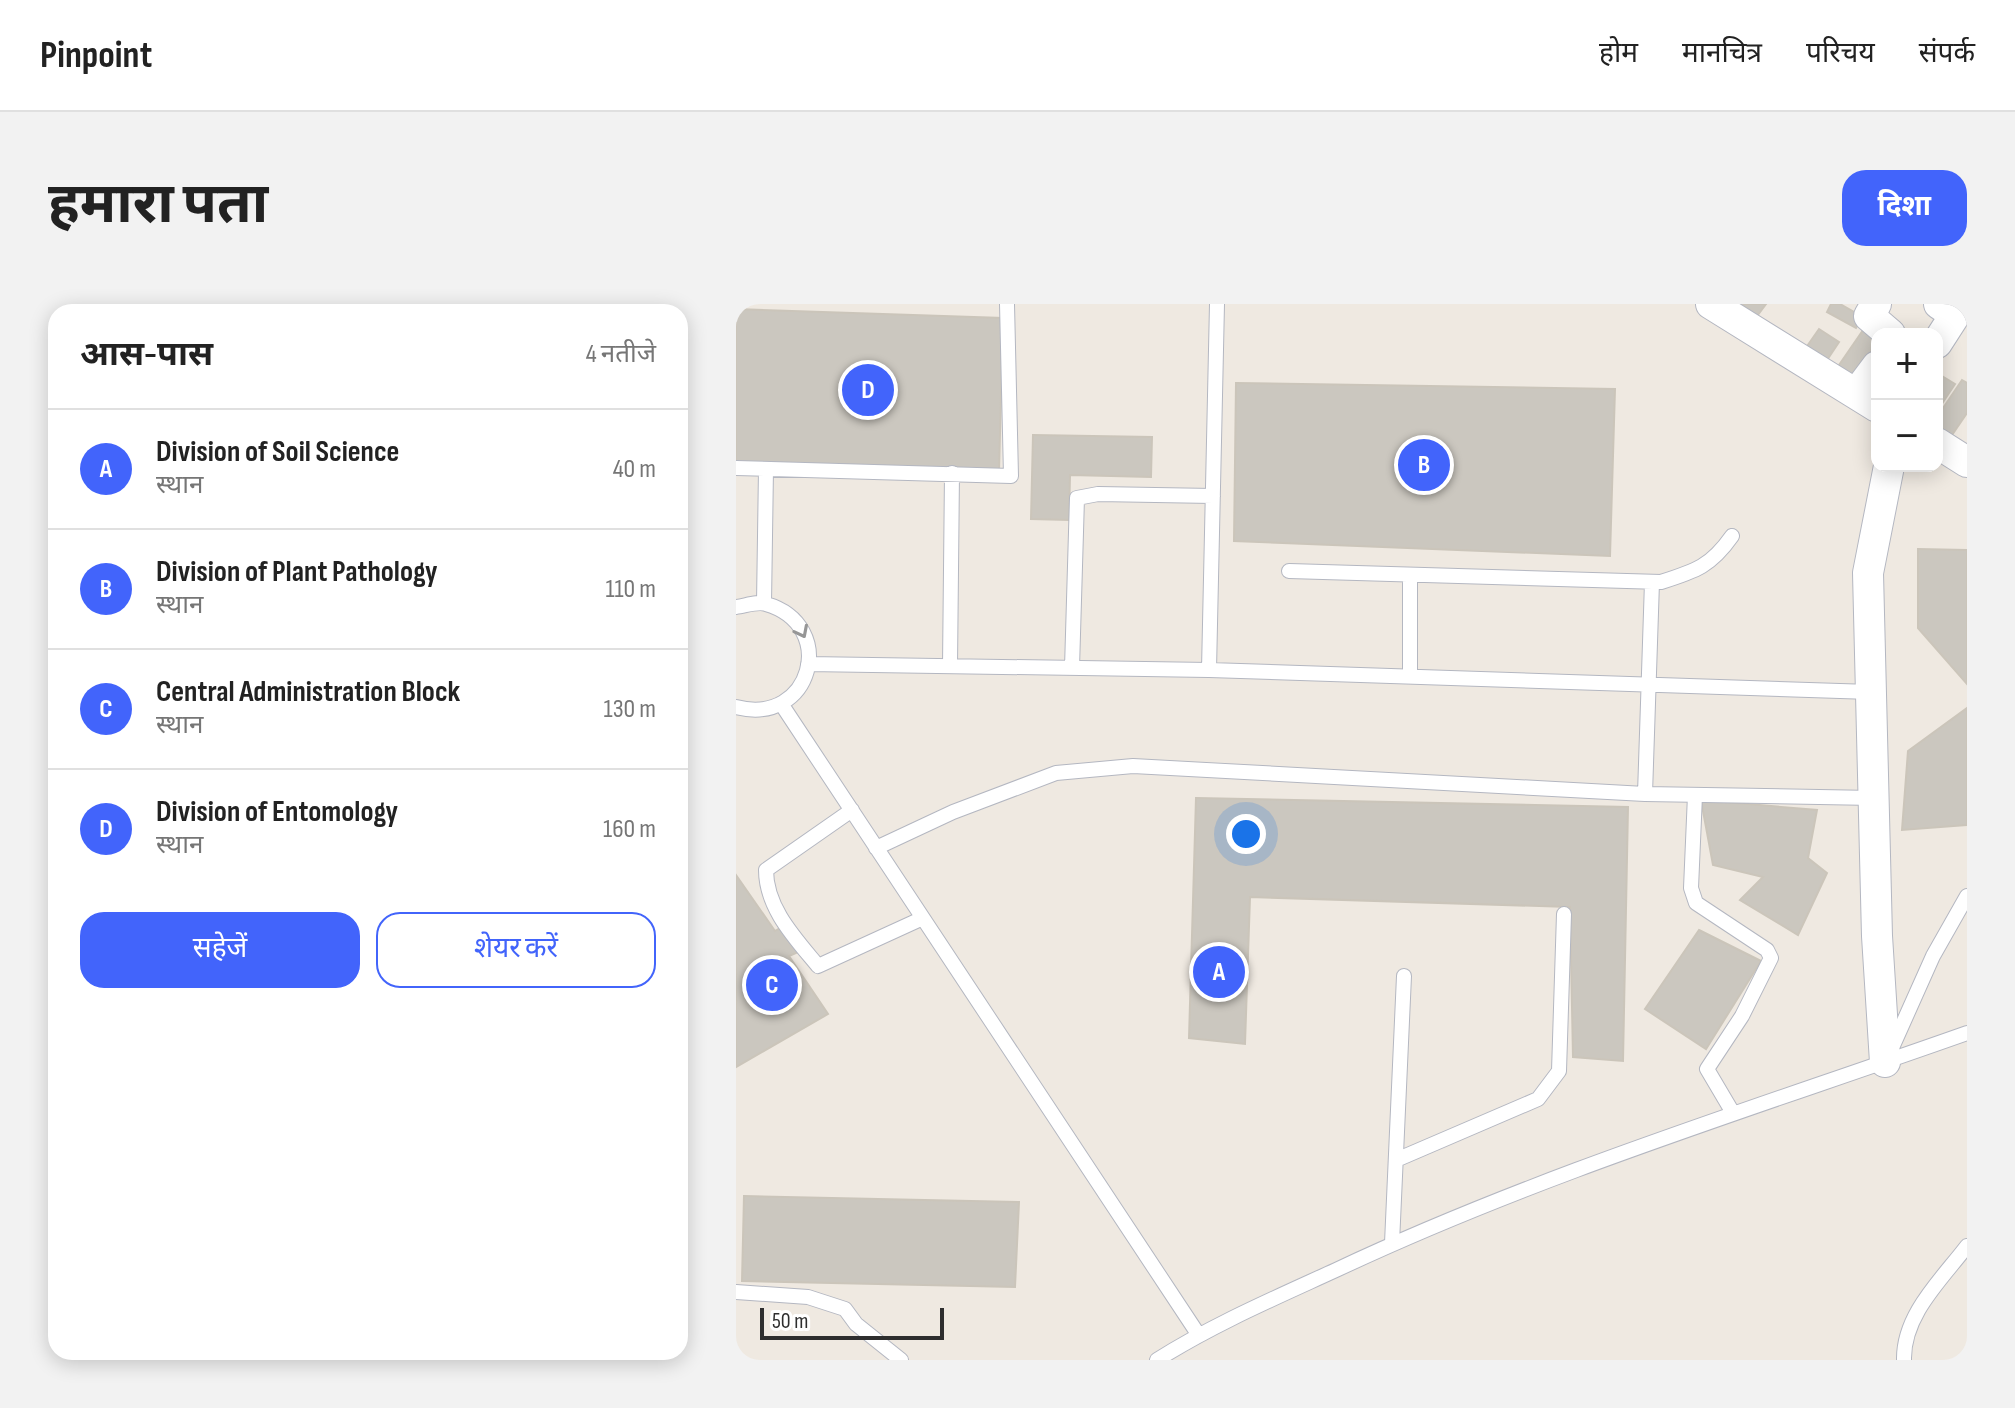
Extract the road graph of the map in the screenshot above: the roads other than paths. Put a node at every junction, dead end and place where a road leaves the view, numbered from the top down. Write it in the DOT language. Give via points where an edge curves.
graph roads {
  1 [pos="1007,304"];
  2 [pos="1217,304"];
  3 [pos="1711,304"];
  4 [pos="1876,304"];
  5 [pos="1939,304"];
  6 [pos="1883,328"];
  7 [pos="1943,334"];
  8 [pos="1867,400"];
  9 [pos="1943,447"];
  10 [pos="1967,462"];
  11 [pos="736,468"];
  12 [pos="766,469"];
  13 [pos="1888,472"];
  14 [pos="952,473"];
  15 [pos="1213,496"];
  16 [pos="1732,536"];
  17 [pos="1289,571"];
  18 [pos="1410,575"];
  19 [pos="1652,582"];
  20 [pos="764,603"];
  21 [pos="736,607"];
  22 [pos="808,664"];
  23 [pos="950,666"];
  24 [pos="1072,668"];
  25 [pos="1209,670"];
  26 [pos="1410,676"];
  27 [pos="1646,684"];
  28 [pos="1871,692"];
  29 [pos="782,705"];
  30 [pos="736,707"];
  31 [pos="1645,794"];
  32 [pos="1695,795"];
  33 [pos="1874,798"];
  34 [pos="852,810"];
  35 [pos="876,848"];
  36 [pos="1967,896"];
  37 [pos="1564,914"];
  38 [pos="923,918"];
  39 [pos="1404,976"];
  40 [pos="1967,1033"];
  41 [pos="1885,1062"];
  42 [pos="1733,1113"];
  43 [pos="1396,1160"];
  44 [pos="1392,1243"];
  45 [pos="1967,1246"];
  46 [pos="736,1292"];
  47 [pos="1198,1334"];
  48 [pos="901,1360"];
  49 [pos="1157,1360"];
  50 [pos="1904,1360"];
  1 -- 14 [label="lane" via="1011,476"];
  2 -- 15 [label="lane"];
  3 -- 8 [label="street"];
  4 -- 6 [label="street" via="1869,316"];
  5 -- 7 [label="street" via="1955,315"];
  9 -- 10 [label="street"];
  11 -- 12 [label="lane"];
  12 -- 14 [label="lane"];
  12 -- 20 [label="lane"];
  13 -- 28 [label="street" via="1868,573"];
  14 -- 23 [label="lane"];
  15 -- 24 [label="lane" via="1077,498"];
  15 -- 25 [label="lane"];
  16 -- 19 [label="lane" via="1717,558 1696,571"];
  17 -- 18 [label="lane"];
  18 -- 19 [label="lane"];
  18 -- 26 [label="lane"];
  19 -- 27 [label="lane"];
  20 -- 21 [label="lane"];
  20 -- 22 [label="lane, one-way" via="795,618 810,648"];
  22 -- 23 [label="lane"];
  22 -- 29 [label="lane" via="805,681"];
  23 -- 24 [label="lane"];
  24 -- 25 [label="lane"];
  25 -- 26 [label="lane"];
  26 -- 27 [label="lane"];
  27 -- 28 [label="lane"];
  27 -- 31 [label="lane"];
  28 -- 33 [label="street"];
  29 -- 30 [label="lane" via="755,712"];
  29 -- 34 [label="lane"];
  31 -- 32 [label="lane"];
  31 -- 35 [label="lane" via="1133,766 1056,773"];
  32 -- 33 [label="lane"];
  32 -- 42 [label="lane" via="1691,888 1696,903 1767,950 1771,958 1707,1069"];
  33 -- 41 [label="street"];
  34 -- 35 [label="lane"];
  34 -- 38 [label="lane" via="766,870 783,923 818,966"];
  35 -- 38 [label="lane"];
  36 -- 41 [label="lane"];
  37 -- 43 [label="lane" via="1559,1071 1538,1099"];
  38 -- 47 [label="lane"];
  39 -- 43 [label="lane"];
  40 -- 41 [label="lane"];
  41 -- 42 [label="lane"];
  42 -- 44 [label="lane" via="1598,1159"];
  43 -- 44 [label="lane"];
  44 -- 47 [label="lane"];
  45 -- 50 [label="lane" via="1915,1314 1904,1338"];
  46 -- 48 [label="lane" via="808,1297 845,1309"];
  47 -- 49 [label="lane"];
}
